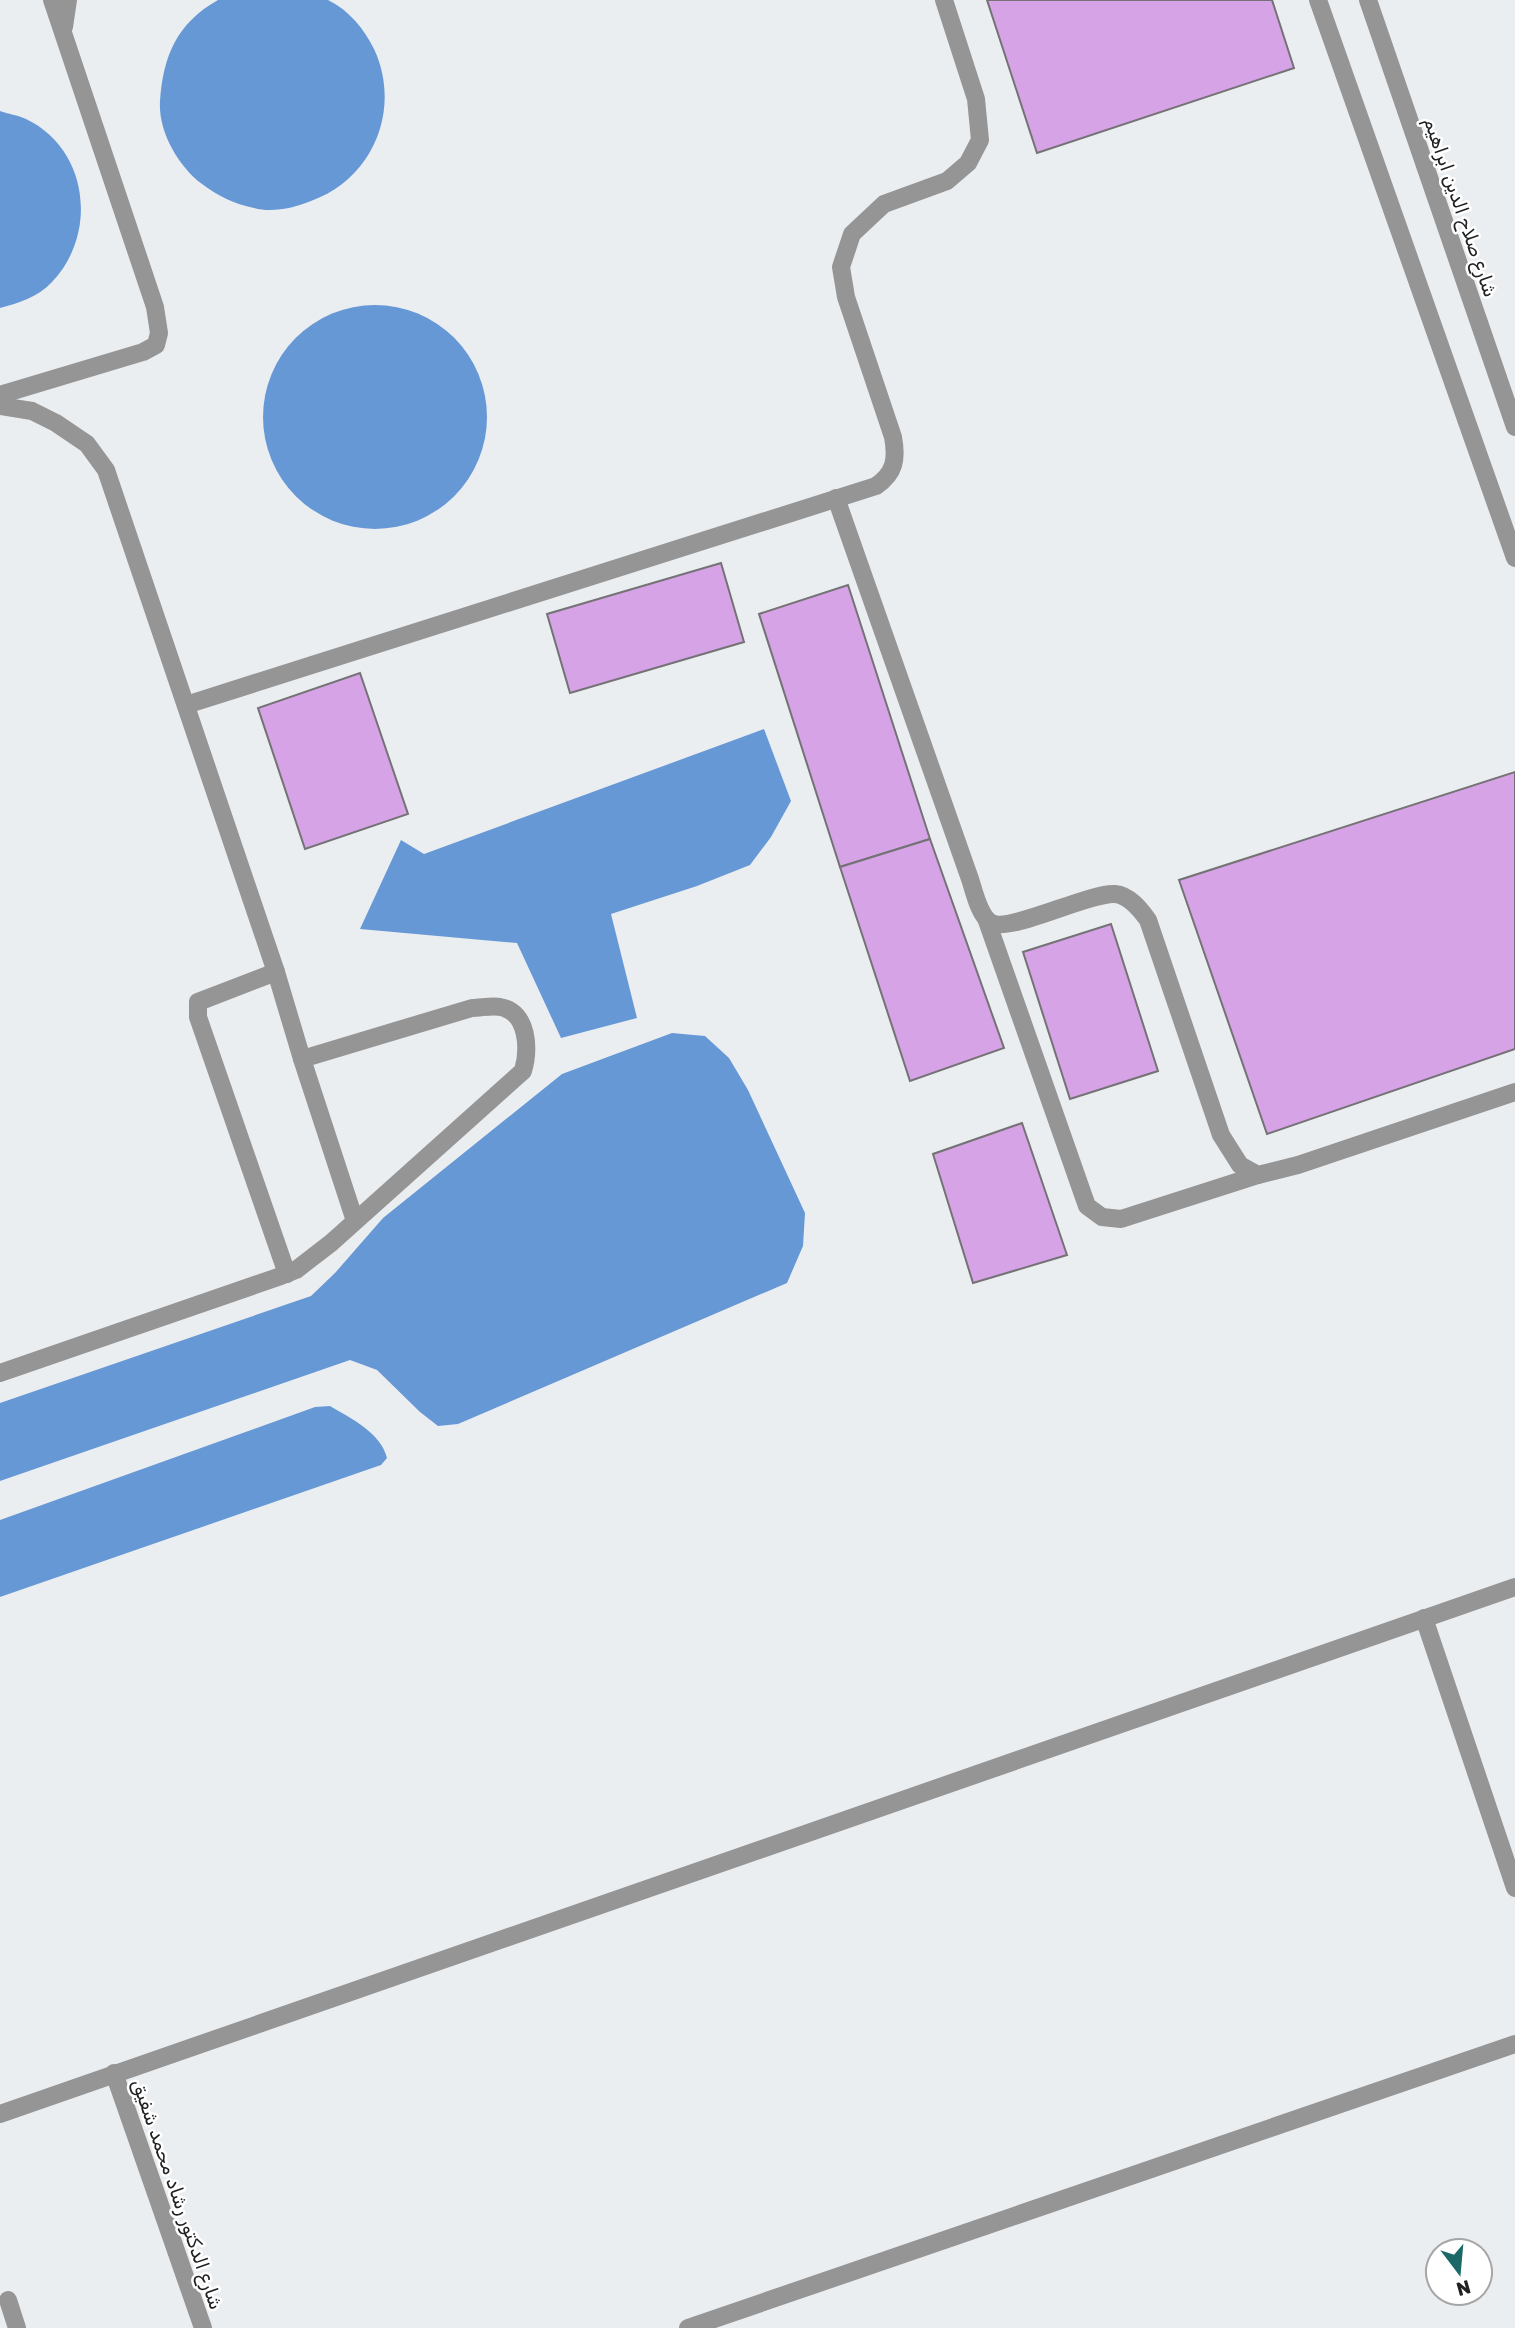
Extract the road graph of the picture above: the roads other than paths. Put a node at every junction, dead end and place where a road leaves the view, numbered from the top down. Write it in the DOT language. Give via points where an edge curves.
graph roads {
  1 [pos="52,0"];
  2 [pos="68,0"];
  3 [pos="944,0"];
  4 [pos="1318,0"];
  5 [pos="1368,0"];
  6 [pos="63,34"];
  7 [pos="0,395"];
  8 [pos="0,406"];
  9 [pos="1515,427"];
  10 [pos="836,498"];
  11 [pos="1515,558"];
  12 [pos="186,705"];
  13 [pos="987,921"];
  14 [pos="276,972"];
  15 [pos="302,1059"];
  16 [pos="1515,1093"];
  17 [pos="1258,1175"];
  18 [pos="355,1221"];
  19 [pos="287,1274"];
  20 [pos="0,1373"];
  21 [pos="1515,1587"];
  22 [pos="1424,1618"];
  23 [pos="1515,1888"];
  24 [pos="1515,2044"];
  25 [pos="114,2073"];
  26 [pos="0,2114"];
  27 [pos="8,2300"];
  28 [pos="17,2328"];
  29 [pos="204,2328"];
  30 [pos="688,2328"];
  1 -- 6 [label="street"];
  2 -- 6 [label="street"];
  3 -- 10 [label="street" via="976,99 980,140 968,163 947,181 884,204 852,234 841,267 846,297 895,450 892,472 885,480"];
  4 -- 11 [label="street"];
  5 -- 9 [label="street, شارع صلاح الدين ابراهيم"];
  6 -- 7 [label="street" via="155,307 159,333 156,345 144,352"];
  8 -- 12 [label="street" via="32,411 56,423 86,444 106,470"];
  10 -- 12 [label="street"];
  10 -- 13 [label="street"];
  12 -- 14 [label="street"];
  13 -- 17 [label="street" via="1009,924 1116,894 1135,903 1148,919 1221,1135 1240,1165"];
  13 -- 17 [label="street" via="1087,1206 1102,1217 1121,1219"];
  14 -- 15 [label="street"];
  14 -- 19 [label="street" via="209,996 198,1002 197,1009"];
  15 -- 18 [label="street"];
  15 -- 18 [label="street" via="472,1009 501,1007 518,1018 525,1033 523,1071"];
  16 -- 17 [label="street"];
  18 -- 19 [label="street" via="314,1258"];
  19 -- 20 [label="street"];
  21 -- 22 [label="street"];
  22 -- 23 [label="street"];
  22 -- 25 [label="street"];
  24 -- 30 [label="street"];
  25 -- 26 [label="street"];
  25 -- 29 [label="street, شارع الدكتور رشاد محمد شفيق"];
  27 -- 28 [label="street"];
}
